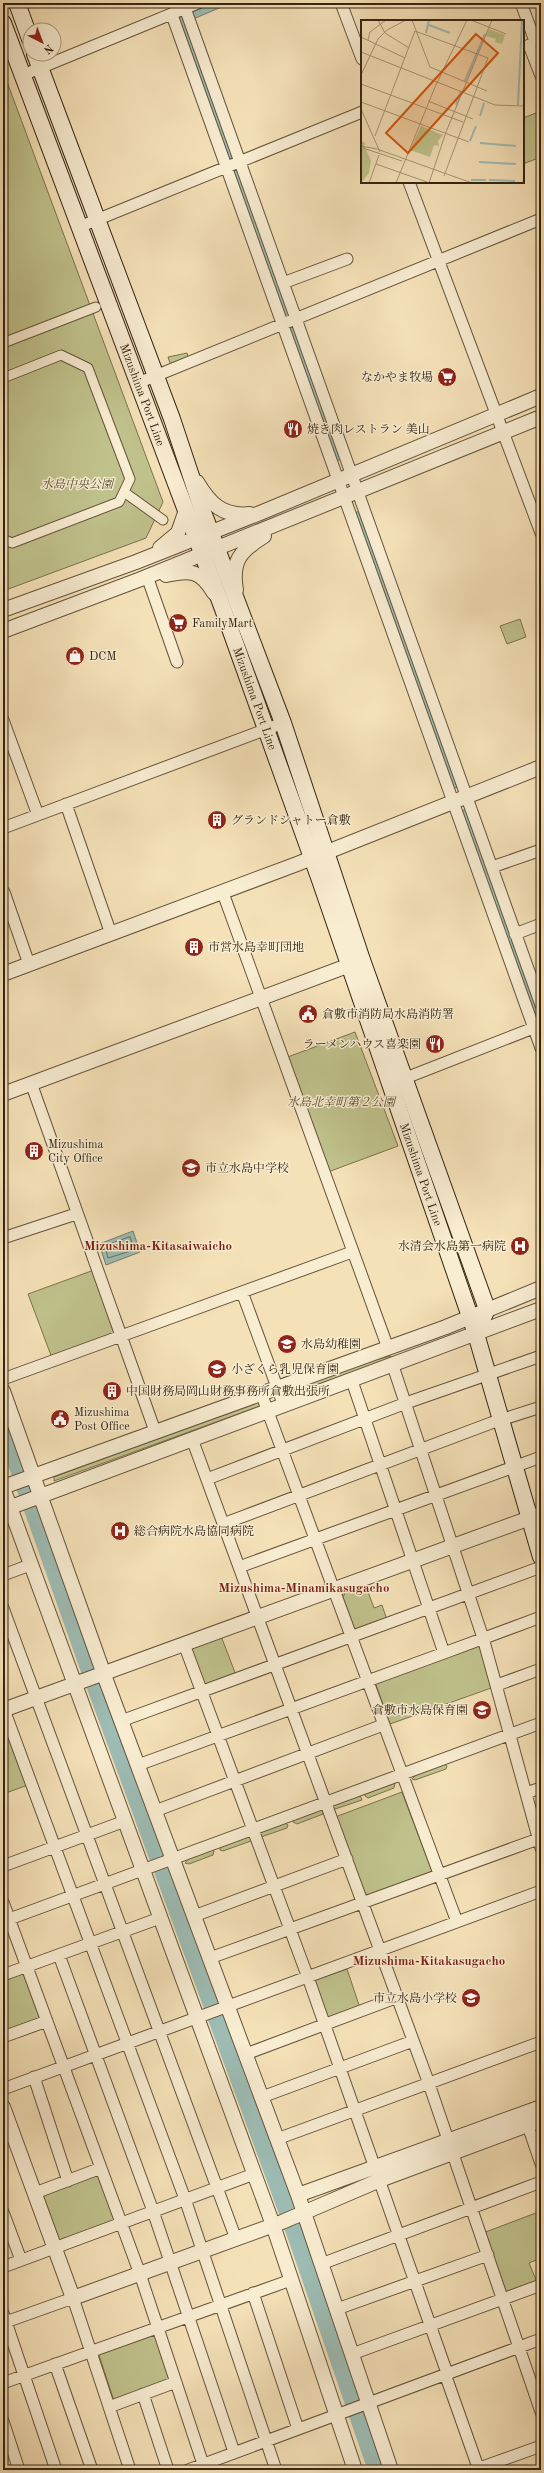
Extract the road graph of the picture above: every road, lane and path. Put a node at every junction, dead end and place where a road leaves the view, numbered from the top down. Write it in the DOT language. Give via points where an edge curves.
graph roads {
  1 [pos="17,3"];
  2 [pos="198,3"];
  3 [pos="341,3"];
  4 [pos="521,3"];
  5 [pos="182,12"];
  6 [pos="24,22"];
  7 [pos="3,23"];
  8 [pos="532,43"];
  9 [pos="62,53"];
  10 [pos="361,53"];
  11 [pos="8,54"];
  12 [pos="37,62"];
  13 [pos="38,62"];
  14 [pos="23,75"];
  15 [pos="541,76"];
  16 [pos="361,112"];
  17 [pos="233,166"];
  18 [pos="409,183"];
  19 [pos="541,219"];
  20 [pos="97,220"];
  21 [pos="79,227"];
  22 [pos="347,259"];
  23 [pos="439,262"];
  24 [pos="283,283"];
  25 [pos="96,307"];
  26 [pos="290,322"];
  27 [pos="3,343"];
  28 [pos="3,376"];
  29 [pos="156,376"];
  30 [pos="138,383"];
  31 [pos="541,396"];
  32 [pos="496,414"];
  33 [pos="541,417"];
  34 [pos="503,432"];
  35 [pos="190,472"];
  36 [pos="352,475"];
  37 [pos="338,481"];
  38 [pos="124,492"];
  39 [pos="358,492"];
  40 [pos="344,497"];
  41 [pos="186,510"];
  42 [pos="260,513"];
  43 [pos="163,520"];
  44 [pos="284,522"];
  45 [pos="541,533"];
  46 [pos="203,535"];
  47 [pos="3,538"];
  48 [pos="210,552"];
  49 [pos="136,562"];
  50 [pos="375,562"];
  51 [pos="144,579"];
  52 [pos="230,606"];
  53 [pos="3,610"];
  54 [pos="3,631"];
  55 [pos="407,652"];
  56 [pos="178,662"];
  57 [pos="3,720"];
  58 [pos="283,723"];
  59 [pos="265,730"];
  60 [pos="541,767"];
  61 [pos="467,798"];
  62 [pos="453,803"];
  63 [pos="66,804"];
  64 [pos="38,814"];
  65 [pos="3,828"];
  66 [pos="541,850"];
  67 [pos="327,853"];
  68 [pos="312,859"];
  69 [pos="492,867"];
  70 [pos="4,892"];
  71 [pos="223,892"];
  72 [pos="504,924"];
  73 [pos="541,924"];
  74 [pos="112,934"];
  75 [pos="516,934"];
  76 [pos="355,963"];
  77 [pos="29,964"];
  78 [pos="3,974"];
  79 [pos="261,998"];
  80 [pos="541,1005"];
  81 [pos="537,1026"];
  82 [pos="541,1048"];
  83 [pos="406,1078"];
  84 [pos="31,1083"];
  85 [pos="390,1084"];
  86 [pos="3,1094"];
  87 [pos="76,1214"];
  88 [pos="3,1238"];
  89 [pos="352,1252"];
  90 [pos="541,1288"];
  91 [pos="242,1292"];
  92 [pos="487,1309"];
  93 [pos="541,1309"];
  94 [pos="469,1317"];
  95 [pos="476,1334"];
  96 [pos="120,1336"];
  97 [pos="388,1348"];
  98 [pos="541,1356"];
  99 [pos="393,1366"];
  100 [pos="487,1374"];
  101 [pos="3,1379"];
  102 [pos="352,1381"];
  103 [pos="277,1387"];
  104 [pos="3,1391"];
  105 [pos="261,1393"];
  106 [pos="406,1403"];
  107 [pos="284,1406"];
  108 [pos="541,1407"];
  109 [pos="268,1411"];
  110 [pos="364,1419"];
  111 [pos="501,1420"];
  112 [pos="155,1431"];
  113 [pos="192,1439"];
  114 [pos="282,1450"];
  115 [pos="421,1450"];
  116 [pos="541,1457"];
  117 [pos="380,1465"];
  118 [pos="514,1466"];
  119 [pos="206,1479"];
  120 [pos="16,1482"];
  121 [pos="299,1495"];
  122 [pos="436,1495"];
  123 [pos="22,1503"];
  124 [pos="394,1510"];
  125 [pos="535,1516"];
  126 [pos="223,1524"];
  127 [pos="315,1540"];
  128 [pos="452,1546"];
  129 [pos="541,1557"];
  130 [pos="412,1560"];
  131 [pos="30,1565"];
  132 [pos="239,1567"];
  133 [pos="541,1567"];
  134 [pos="3,1575"];
  135 [pos="333,1589"];
  136 [pos="468,1594"];
  137 [pos="3,1608"];
  138 [pos="428,1609"];
  139 [pos="541,1617"];
  140 [pos="257,1618"];
  141 [pos="351,1637"];
  142 [pos="483,1638"];
  143 [pos="184,1644"];
  144 [pos="444,1653"];
  145 [pos="274,1665"];
  146 [pos="541,1669"];
  147 [pos="90,1678"];
  148 [pos="367,1681"];
  149 [pos="497,1685"];
  150 [pos="202,1691"];
  151 [pos="37,1698"];
  152 [pos="292,1708"];
  153 [pos="3,1709"];
  154 [pos="121,1720"];
  155 [pos="541,1723"];
  156 [pos="383,1725"];
  157 [pos="510,1734"];
  158 [pos="218,1736"];
  159 [pos="308,1753"];
  160 [pos="138,1765"];
  161 [pos="402,1775"];
  162 [pos="234,1780"];
  163 [pos="541,1788"];
  164 [pos="526,1793"];
  165 [pos="326,1802"];
  166 [pos="155,1811"];
  167 [pos="125,1820"];
  168 [pos="253,1829"];
  169 [pos="86,1835"];
  170 [pos="540,1841"];
  171 [pos="55,1847"];
  172 [pos="347,1859"];
  173 [pos="168,1861"];
  174 [pos="3,1866"];
  175 [pos="147,1868"];
  176 [pos="438,1874"];
  177 [pos="104,1884"];
  178 [pos="274,1886"];
  179 [pos="541,1891"];
  180 [pos="73,1896"];
  181 [pos="3,1902"];
  182 [pos="363,1902"];
  183 [pos="194,1916"];
  184 [pos="160,1918"];
  185 [pos="6,1920"];
  186 [pos="456,1922"];
  187 [pos="290,1929"];
  188 [pos="123,1931"];
  189 [pos="92,1943"];
  190 [pos="381,1950"];
  191 [pos="59,1955"];
  192 [pos="210,1958"];
  193 [pos="27,1967"];
  194 [pos="3,1976"];
  195 [pos="308,1977"];
  196 [pos="398,1997"];
  197 [pos="223,2008"];
  198 [pos="202,2017"];
  199 [pos="47,2021"];
  200 [pos="325,2024"];
  201 [pos="159,2032"];
  202 [pos="3,2037"];
  203 [pos="413,2041"];
  204 [pos="541,2042"];
  205 [pos="127,2044"];
  206 [pos="246,2054"];
  207 [pos="96,2055"];
  208 [pos="64,2067"];
  209 [pos="340,2068"];
  210 [pos="34,2077"];
  211 [pos="429,2084"];
  212 [pos="3,2088"];
  213 [pos="262,2097"];
  214 [pos="3,2107"];
  215 [pos="541,2107"];
  216 [pos="356,2111"];
  217 [pos="531,2120"];
  218 [pos="277,2139"];
  219 [pos="450,2146"];
  220 [pos="541,2164"];
  221 [pos="101,2168"];
  222 [pos="378,2173"];
  223 [pos="254,2174"];
  224 [pos="351,2176"];
  225 [pos="68,2181"];
  226 [pos="541,2182"];
  227 [pos="216,2188"];
  228 [pos="35,2193"];
  229 [pos="298,2196"];
  230 [pos="186,2199"];
  231 [pos="472,2208"];
  232 [pos="153,2211"];
  233 [pos="3,2212"];
  234 [pos="288,2219"];
  235 [pos="122,2223"];
  236 [pos="399,2236"];
  237 [pos="236,2239"];
  238 [pos="56,2248"];
  239 [pos="203,2251"];
  240 [pos="488,2255"];
  241 [pos="21,2260"];
  242 [pos="170,2263"];
  243 [pos="321,2264"];
  244 [pos="3,2267"];
  245 [pos="140,2274"];
  246 [pos="291,2280"];
  247 [pos="415,2281"];
  248 [pos="541,2285"];
  249 [pos="253,2293"];
  250 [pos="73,2298"];
  251 [pos="502,2299"];
  252 [pos="220,2304"];
  253 [pos="337,2309"];
  254 [pos="188,2316"];
  255 [pos="4,2320"];
  256 [pos="430,2326"];
  257 [pos="157,2327"];
  258 [pos="541,2339"];
  259 [pos="519,2347"];
  260 [pos="91,2351"];
  261 [pos="352,2354"];
  262 [pos="55,2364"];
  263 [pos="446,2374"];
  264 [pos="24,2376"];
  265 [pos="176,2382"];
  266 [pos="3,2383"];
  267 [pos="143,2394"];
  268 [pos="365,2404"];
  269 [pos="109,2407"];
  270 [pos="541,2412"];
  271 [pos="339,2414"];
  272 [pos="3,2421"];
  273 [pos="298,2429"];
  274 [pos="266,2440"];
  275 [pos="541,2446"];
  276 [pos="234,2452"];
  277 [pos="203,2464"];
  278 [pos="19,2470"];
  279 [pos="56,2470"];
  280 [pos="92,2470"];
  281 [pos="130,2470"];
  282 [pos="168,2470"];
  283 [pos="188,2470"];
  284 [pos="276,2470"];
  285 [pos="355,2470"];
  286 [pos="391,2470"];
  287 [pos="477,2470"];
  1 -- 6 [label="main road"];
  2 -- 5 [label="street"];
  3 -- 10 [label="street"];
  4 -- 8 [label="street"];
  5 -- 9 [label="street"];
  5 -- 17 [label="street"];
  5 -- 17 [label="street"];
  7 -- 11 [label="main road, Mizushima Port Line"];
  8 -- 15 [label="street"];
  11 -- 14 [label="main road, Mizushima Port Line"];
  12 -- 14 [label="street"];
  13 -- 20 [label="main road, Mizushima Port Line"];
  14 -- 21 [label="main road, Mizushima Port Line"];
  16 -- 17 [label="street"];
  17 -- 20 [label="street"];
  17 -- 24 [label="street"];
  17 -- 26 [label="street"];
  18 -- 23 [label="street"];
  19 -- 23 [label="street"];
  20 -- 21 [label="street"];
  20 -- 29 [label="main road, Mizushima Port Line"];
  21 -- 30 [label="main road, Mizushima Port Line"];
  22 -- 24 [label="street"];
  23 -- 26 [label="street"];
  23 -- 32 [label="street"];
  24 -- 26 [label="street"];
  25 -- 27 [label="street"];
  26 -- 29 [label="street"];
  26 -- 36 [label="street"];
  26 -- 37 [label="street"];
  28 -- 38 [label="street" via="61,355 88,368 130,479"];
  29 -- 30 [label="street"];
  29 -- 35 [label="main road, Mizushima Port Line"];
  30 -- 41 [label="main road, Mizushima Port Line"];
  31 -- 32 [label="street"];
  32 -- 34 [label="street"];
  32 -- 36 [label="street"];
  33 -- 34 [label="street"];
  34 -- 39 [label="street"];
  34 -- 45 [label="street"];
  35 -- 42 [label="street" via="206,498 222,512"];
  35 -- 46 [label="main road, Mizushima Port Line"];
  36 -- 37 [label="street"];
  36 -- 39 [label="street"];
  37 -- 40 [label="street"];
  37 -- 42 [label="street"];
  38 -- 43 [label="street"];
  38 -- 47 [label="street" via="119,502 12,543"];
  39 -- 40 [label="street"];
  39 -- 50 [label="street"];
  40 -- 44 [label="street"];
  40 -- 50 [label="street"];
  41 -- 46 [label="main road, Mizushima Port Line"];
  41 -- 49 [label="street" via="175,537"];
  42 -- 46 [label="street"];
  44 -- 48 [label="street"];
  44 -- 52 [label="street" via="250,546 238,558"];
  46 -- 48 [label="main road, Mizushima Port Line"];
  46 -- 49 [label="street"];
  48 -- 51 [label="street"];
  48 -- 52 [label="main road, Mizushima Port Line"];
  49 -- 53 [label="street"];
  50 -- 55 [label="street"];
  51 -- 52 [label="street" via="177,572 200,575"];
  51 -- 54 [label="street"];
  51 -- 56 [label="street"];
  52 -- 58 [label="main road, Mizushima Port Line"];
  52 -- 59 [label="main road, Mizushima Port Line"];
  55 -- 61 [label="street"];
  55 -- 62 [label="street"];
  57 -- 64 [label="street"];
  58 -- 59 [label="street"];
  58 -- 67 [label="main road, Mizushima Port Line"];
  59 -- 63 [label="street"];
  59 -- 68 [label="main road, Mizushima Port Line"];
  60 -- 61 [label="street"];
  61 -- 62 [label="street"];
  61 -- 69 [label="street"];
  62 -- 67 [label="street"];
  62 -- 72 [label="street"];
  63 -- 64 [label="street"];
  63 -- 74 [label="street"];
  64 -- 65 [label="street"];
  66 -- 69 [label="street"];
  67 -- 68 [label="street"];
  67 -- 76 [label="main road, Mizushima Port Line"];
  68 -- 71 [label="street"];
  68 -- 76 [label="main road, Mizushima Port Line"];
  69 -- 72 [label="street"];
  70 -- 77 [label="street"];
  71 -- 74 [label="street"];
  71 -- 79 [label="street"];
  72 -- 75 [label="street"];
  72 -- 81 [label="street"];
  73 -- 75 [label="street"];
  74 -- 77 [label="street"];
  75 -- 80 [label="street"];
  76 -- 79 [label="street"];
  76 -- 83 [label="main road, Mizushima Port Line"];
  76 -- 85 [label="main road, Mizushima Port Line"];
  77 -- 78 [label="street"];
  79 -- 84 [label="street"];
  79 -- 89 [label="street"];
  81 -- 82 [label="street"];
  81 -- 83 [label="street"];
  83 -- 85 [label="street"];
  83 -- 92 [label="main road, Mizushima Port Line"];
  84 -- 86 [label="street"];
  84 -- 87 [label="street"];
  85 -- 94 [label="main road, Mizushima Port Line"];
  87 -- 88 [label="street"];
  87 -- 96 [label="street"];
  89 -- 91 [label="street"];
  89 -- 97 [label="street"];
  90 -- 92 [label="street"];
  91 -- 96 [label="street"];
  91 -- 103 [label="street"];
  92 -- 94 [label="street"];
  92 -- 95 [label="main road"];
  93 -- 95 [label="street"];
  94 -- 95 [label="main road, Mizushima Port Line"];
  94 -- 97 [label="street"];
  95 -- 99 [label="street"];
  95 -- 100 [label="main road, Mizushima Port Line"];
  96 -- 101 [label="street"];
  96 -- 112 [label="street"];
  97 -- 103 [label="street"];
  98 -- 100 [label="street"];
  99 -- 102 [label="street"];
  99 -- 106 [label="street"];
  100 -- 106 [label="street"];
  100 -- 111 [label="main road, Mizushima Port Line"];
  102 -- 107 [label="street"];
  102 -- 110 [label="street"];
  103 -- 105 [label="street"];
  103 -- 107 [label="street"];
  104 -- 120 [label="street"];
  105 -- 109 [label="street"];
  105 -- 112 [label="street"];
  106 -- 110 [label="street"];
  106 -- 115 [label="street"];
  107 -- 109 [label="street"];
  108 -- 111 [label="street"];
  109 -- 113 [label="street"];
  109 -- 114 [label="street"];
  110 -- 114 [label="street"];
  110 -- 117 [label="street"];
  111 -- 115 [label="street"];
  111 -- 118 [label="main road, Mizushima Port Line"];
  112 -- 120 [label="street"];
  113 -- 119 [label="street"];
  113 -- 123 [label="street"];
  114 -- 119 [label="street"];
  114 -- 121 [label="street"];
  115 -- 117 [label="street"];
  115 -- 122 [label="street"];
  116 -- 118 [label="street"];
  117 -- 121 [label="street"];
  117 -- 124 [label="street"];
  118 -- 122 [label="street"];
  118 -- 125 [label="main road, Mizushima Port Line"];
  119 -- 126 [label="street"];
  120 -- 123 [label="street"];
  120 -- 123 [label="street"];
  121 -- 126 [label="street"];
  121 -- 127 [label="street"];
  122 -- 124 [label="street"];
  122 -- 128 [label="street"];
  123 -- 131 [label="street"];
  123 -- 147 [label="street"];
  124 -- 127 [label="street"];
  124 -- 130 [label="street"];
  125 -- 128 [label="street"];
  125 -- 129 [label="main road, Mizushima Port Line"];
  126 -- 132 [label="street"];
  127 -- 132 [label="street"];
  127 -- 135 [label="street"];
  128 -- 130 [label="street"];
  128 -- 136 [label="street"];
  130 -- 135 [label="street"];
  130 -- 138 [label="street"];
  131 -- 134 [label="street"];
  131 -- 147 [label="street"];
  132 -- 140 [label="street"];
  133 -- 136 [label="street"];
  135 -- 140 [label="street"];
  135 -- 141 [label="street"];
  136 -- 138 [label="street"];
  136 -- 142 [label="street"];
  137 -- 151 [label="street"];
  138 -- 141 [label="street"];
  138 -- 144 [label="street"];
  139 -- 142 [label="street"];
  140 -- 143 [label="street"];
  140 -- 145 [label="street"];
  141 -- 145 [label="street"];
  141 -- 148 [label="street"];
  142 -- 144 [label="street"];
  142 -- 149 [label="street"];
  143 -- 147 [label="street"];
  143 -- 150 [label="street"];
  144 -- 148 [label="street"];
  145 -- 150 [label="street"];
  145 -- 152 [label="street"];
  146 -- 149 [label="street"];
  147 -- 151 [label="street"];
  147 -- 154 [label="street"];
  147 -- 167 [label="street"];
  148 -- 152 [label="street"];
  148 -- 156 [label="street"];
  149 -- 157 [label="street"];
  150 -- 154 [label="street"];
  150 -- 158 [label="street"];
  151 -- 153 [label="street"];
  151 -- 169 [label="street"];
  152 -- 158 [label="street"];
  152 -- 159 [label="street"];
  153 -- 171 [label="street"];
  154 -- 160 [label="street"];
  155 -- 157 [label="street"];
  156 -- 159 [label="street"];
  156 -- 161 [label="street"];
  157 -- 161 [label="street"];
  157 -- 164 [label="street"];
  158 -- 160 [label="street"];
  158 -- 162 [label="street"];
  159 -- 162 [label="street"];
  159 -- 165 [label="street"];
  160 -- 166 [label="street"];
  161 -- 165 [label="street"];
  161 -- 176 [label="street"];
  162 -- 166 [label="street"];
  162 -- 168 [label="street"];
  163 -- 164 [label="street"];
  164 -- 170 [label="street"];
  165 -- 168 [label="street"];
  165 -- 172 [label="street"];
  166 -- 173 [label="street"];
  167 -- 169 [label="street"];
  167 -- 175 [label="street"];
  168 -- 173 [label="street"];
  168 -- 178 [label="street"];
  169 -- 171 [label="street"];
  169 -- 177 [label="street"];
  170 -- 176 [label="street"];
  171 -- 174 [label="street"];
  171 -- 180 [label="street"];
  172 -- 178 [label="street"];
  172 -- 182 [label="street"];
  173 -- 175 [label="street"];
  173 -- 183 [label="street"];
  175 -- 177 [label="street"];
  175 -- 184 [label="street"];
  176 -- 182 [label="street"];
  176 -- 186 [label="street"];
  177 -- 180 [label="street"];
  177 -- 188 [label="street"];
  178 -- 183 [label="street"];
  178 -- 187 [label="street"];
  179 -- 186 [label="street"];
  180 -- 185 [label="street"];
  180 -- 189 [label="street"];
  181 -- 185 [label="street"];
  182 -- 187 [label="street"];
  182 -- 190 [label="street"];
  183 -- 192 [label="street"];
  184 -- 188 [label="street"];
  184 -- 198 [label="street"];
  185 -- 193 [label="street"];
  186 -- 190 [label="street"];
  187 -- 192 [label="street"];
  187 -- 195 [label="street"];
  188 -- 189 [label="street"];
  188 -- 201 [label="street"];
  189 -- 191 [label="street"];
  189 -- 205 [label="street"];
  190 -- 195 [label="street"];
  190 -- 196 [label="street"];
  191 -- 193 [label="street"];
  191 -- 207 [label="street"];
  192 -- 197 [label="street"];
  193 -- 194 [label="street"];
  193 -- 199 [label="street"];
  195 -- 197 [label="street"];
  195 -- 200 [label="street"];
  196 -- 200 [label="street"];
  196 -- 203 [label="street"];
  197 -- 198 [label="street"];
  197 -- 206 [label="street"];
  198 -- 201 [label="street"];
  198 -- 223 [label="street"];
  199 -- 202 [label="street"];
  199 -- 208 [label="street"];
  200 -- 206 [label="street"];
  200 -- 209 [label="street"];
  201 -- 205 [label="street"];
  201 -- 227 [label="street"];
  203 -- 209 [label="street"];
  203 -- 211 [label="street"];
  204 -- 211 [label="street"];
  205 -- 207 [label="street"];
  205 -- 230 [label="street"];
  206 -- 213 [label="street"];
  207 -- 208 [label="street"];
  207 -- 232 [label="street"];
  208 -- 210 [label="street"];
  208 -- 221 [label="street"];
  209 -- 213 [label="street"];
  209 -- 216 [label="street"];
  210 -- 212 [label="street"];
  210 -- 225 [label="street"];
  211 -- 216 [label="street"];
  211 -- 219 [label="street"];
  213 -- 218 [label="street"];
  214 -- 228 [label="street"];
  215 -- 217 [label="street"];
  216 -- 218 [label="street"];
  216 -- 222 [label="street"];
  217 -- 219 [label="street"];
  217 -- 220 [label="street"];
  218 -- 229 [label="street"];
  219 -- 222 [label="street"];
  219 -- 231 [label="street"];
  221 -- 225 [label="street"];
  221 -- 235 [label="street"];
  222 -- 224 [label="street"];
  222 -- 234 [label="street"];
  222 -- 236 [label="street"];
  223 -- 227 [label="street"];
  223 -- 234 [label="street"];
  224 -- 229 [label="street"];
  224 -- 234 [label="street"];
  225 -- 228 [label="street"];
  226 -- 231 [label="street"];
  227 -- 230 [label="street"];
  227 -- 237 [label="street"];
  228 -- 238 [label="street"];
  229 -- 234 [label="street"];
  230 -- 232 [label="street"];
  230 -- 239 [label="street"];
  231 -- 236 [label="street"];
  231 -- 240 [label="street"];
  232 -- 235 [label="street"];
  232 -- 242 [label="street"];
  233 -- 241 [label="street"];
  234 -- 237 [label="street"];
  234 -- 243 [label="street"];
  234 -- 246 [label="street"];
  235 -- 238 [label="street"];
  235 -- 245 [label="street"];
  236 -- 243 [label="street"];
  236 -- 247 [label="street"];
  237 -- 239 [label="street"];
  238 -- 241 [label="street"];
  238 -- 250 [label="street"];
  239 -- 242 [label="street"];
  239 -- 252 [label="street"];
  240 -- 247 [label="street"];
  240 -- 251 [label="street"];
  241 -- 244 [label="street"];
  242 -- 245 [label="street"];
  242 -- 254 [label="street"];
  243 -- 253 [label="street"];
  245 -- 250 [label="street"];
  245 -- 257 [label="street"];
  246 -- 249 [label="street"];
  246 -- 271 [label="street"];
  247 -- 253 [label="street"];
  247 -- 256 [label="street"];
  248 -- 251 [label="street"];
  249 -- 252 [label="street"];
  249 -- 273 [label="street"];
  250 -- 255 [label="street"];
  250 -- 260 [label="street"];
  251 -- 256 [label="street"];
  251 -- 259 [label="street"];
  252 -- 254 [label="street"];
  252 -- 274 [label="street"];
  253 -- 261 [label="street"];
  254 -- 257 [label="street"];
  254 -- 276 [label="street"];
  255 -- 264 [label="street"];
  256 -- 261 [label="street"];
  256 -- 263 [label="street"];
  257 -- 260 [label="street"];
  257 -- 265 [label="street"];
  258 -- 259 [label="street"];
  259 -- 263 [label="street"];
  259 -- 270 [label="street"];
  260 -- 262 [label="street"];
  260 -- 269 [label="street"];
  261 -- 268 [label="street"];
  262 -- 264 [label="street"];
  262 -- 280 [label="street"];
  263 -- 268 [label="street"];
  263 -- 287 [label="street"];
  264 -- 266 [label="street"];
  264 -- 279 [label="street"];
  265 -- 267 [label="street"];
  265 -- 277 [label="street"];
  267 -- 269 [label="street"];
  267 -- 282 [label="street"];
  268 -- 271 [label="street"];
  268 -- 286 [label="street"];
  269 -- 281 [label="street"];
  271 -- 273 [label="street"];
  271 -- 285 [label="street"];
  272 -- 278 [label="street"];
  273 -- 274 [label="street"];
  274 -- 276 [label="street"];
  274 -- 284 [label="street"];
  275 -- 287 [label="street"];
  276 -- 277 [label="street"];
  277 -- 283 [label="street"];
}
